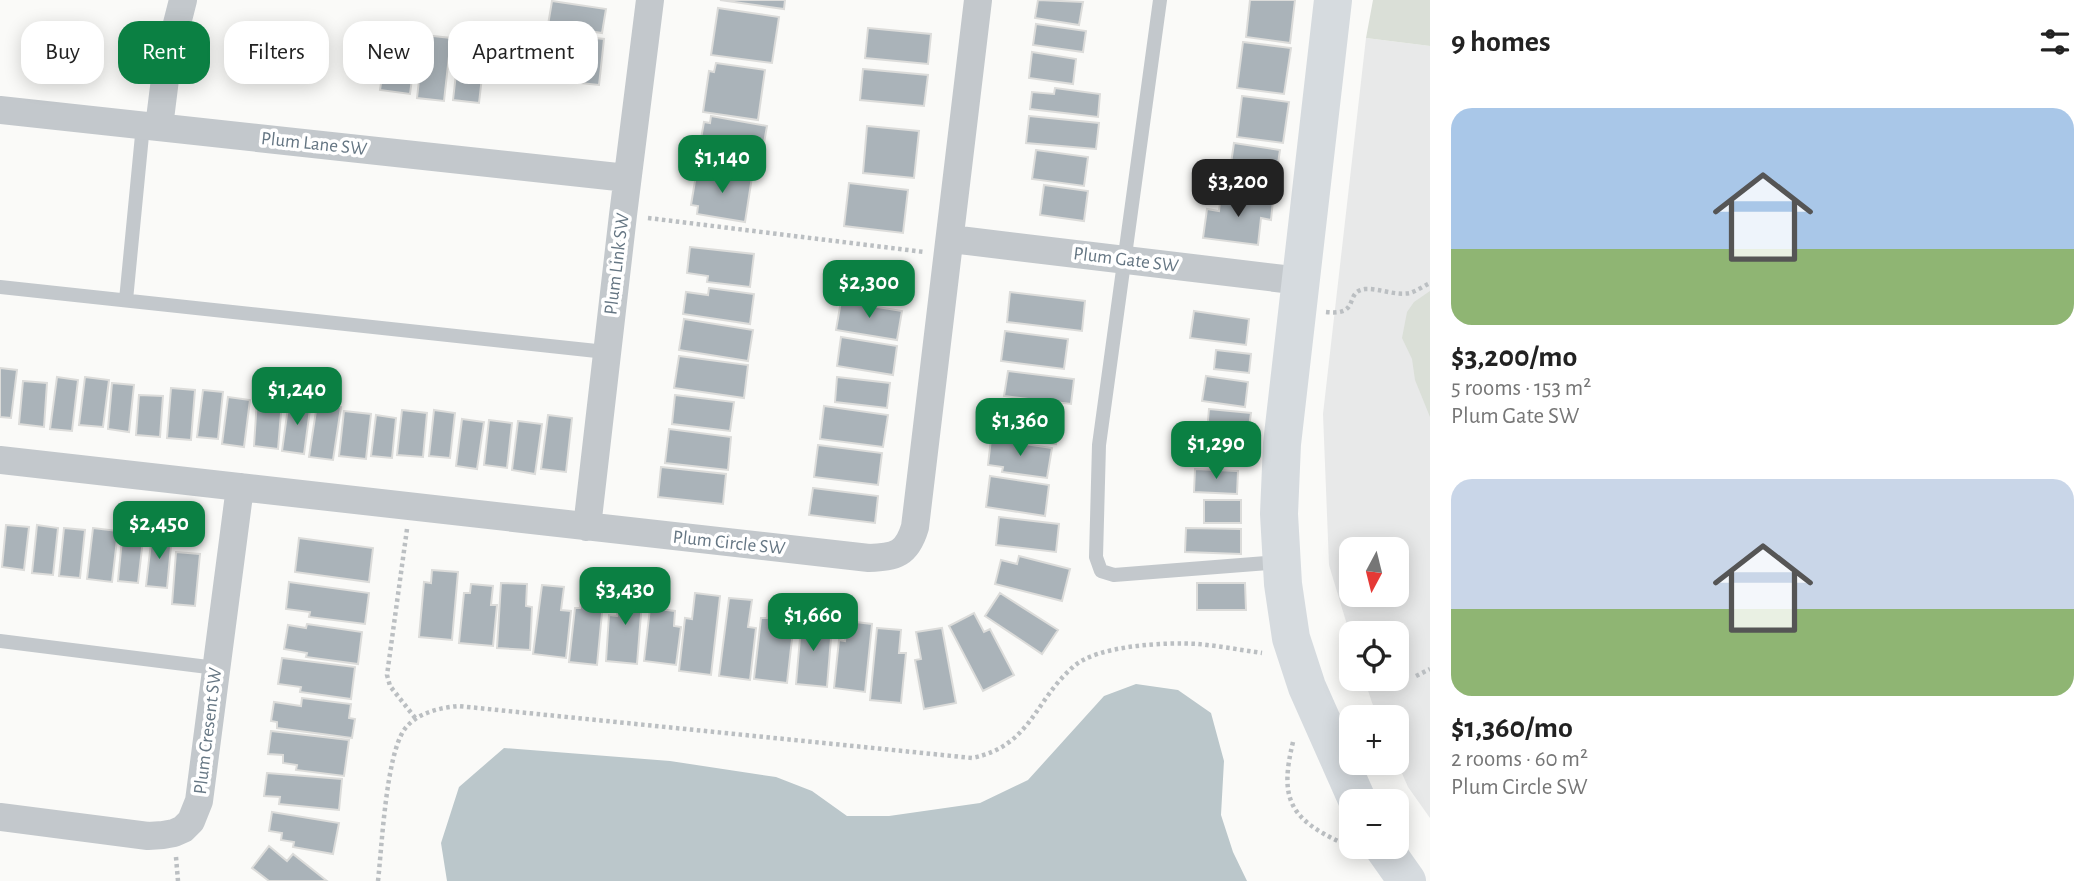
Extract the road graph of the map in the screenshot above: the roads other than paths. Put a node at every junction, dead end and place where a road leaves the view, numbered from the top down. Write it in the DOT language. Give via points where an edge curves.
graph roads {
  1 [pos="183,0"];
  2 [pos="650,0"];
  3 [pos="978,0"];
  4 [pos="1160,0"];
  5 [pos="1333,0"];
  6 [pos="0,110"];
  7 [pos="151,126"];
  8 [pos="627,178"];
  9 [pos="950,247"];
  10 [pos="1124,259"];
  11 [pos="1301,281"];
  12 [pos="0,287"];
  13 [pos="126,300"];
  14 [pos="606,352"];
  15 [pos="0,460"];
  16 [pos="240,487"];
  17 [pos="587,527"];
  18 [pos="1281,562"];
  19 [pos="0,641"];
  20 [pos="216,668"];
  21 [pos="1352,789"];
  22 [pos="0,817"];
  23 [pos="1392,859"];
  24 [pos="1407,881"];
  1 -- 7 [label="street"];
  2 -- 8 [label="street, Plum Link SW"];
  3 -- 9 [label="street, Plum Circle SW"];
  4 -- 10 [label="lane"];
  5 -- 11 [label="street"];
  6 -- 7 [label="street, Plum Lane SW"];
  7 -- 8 [label="street, Plum Lane SW"];
  7 -- 13 [label="lane"];
  8 -- 14 [label="street, Plum Link SW"];
  9 -- 10 [label="street, Plum Gate SW"];
  9 -- 17 [label="street, Plum Circle SW" via="915,527 904,550 869,558"];
  10 -- 11 [label="street, Plum Gate SW"];
  10 -- 18 [label="lane" via="1099,445 1096,556 1101,571 1114,575"];
  11 -- 18 [label="street" via="1282,444"];
  12 -- 13 [label="lane"];
  13 -- 14 [label="lane"];
  14 -- 17 [label="street, Plum Link SW"];
  15 -- 16 [label="street, Plum Circle SW"];
  16 -- 17 [label="street, Plum Circle SW"];
  16 -- 20 [label="street, Plum Cresent SW"];
  18 -- 21 [label="street" via="1291,638 1307,687"];
  19 -- 20 [label="lane"];
  20 -- 22 [label="street, Plum Cresent SW" via="199,801 183,829 148,836"];
  23 -- 24 [label="street"];
}
